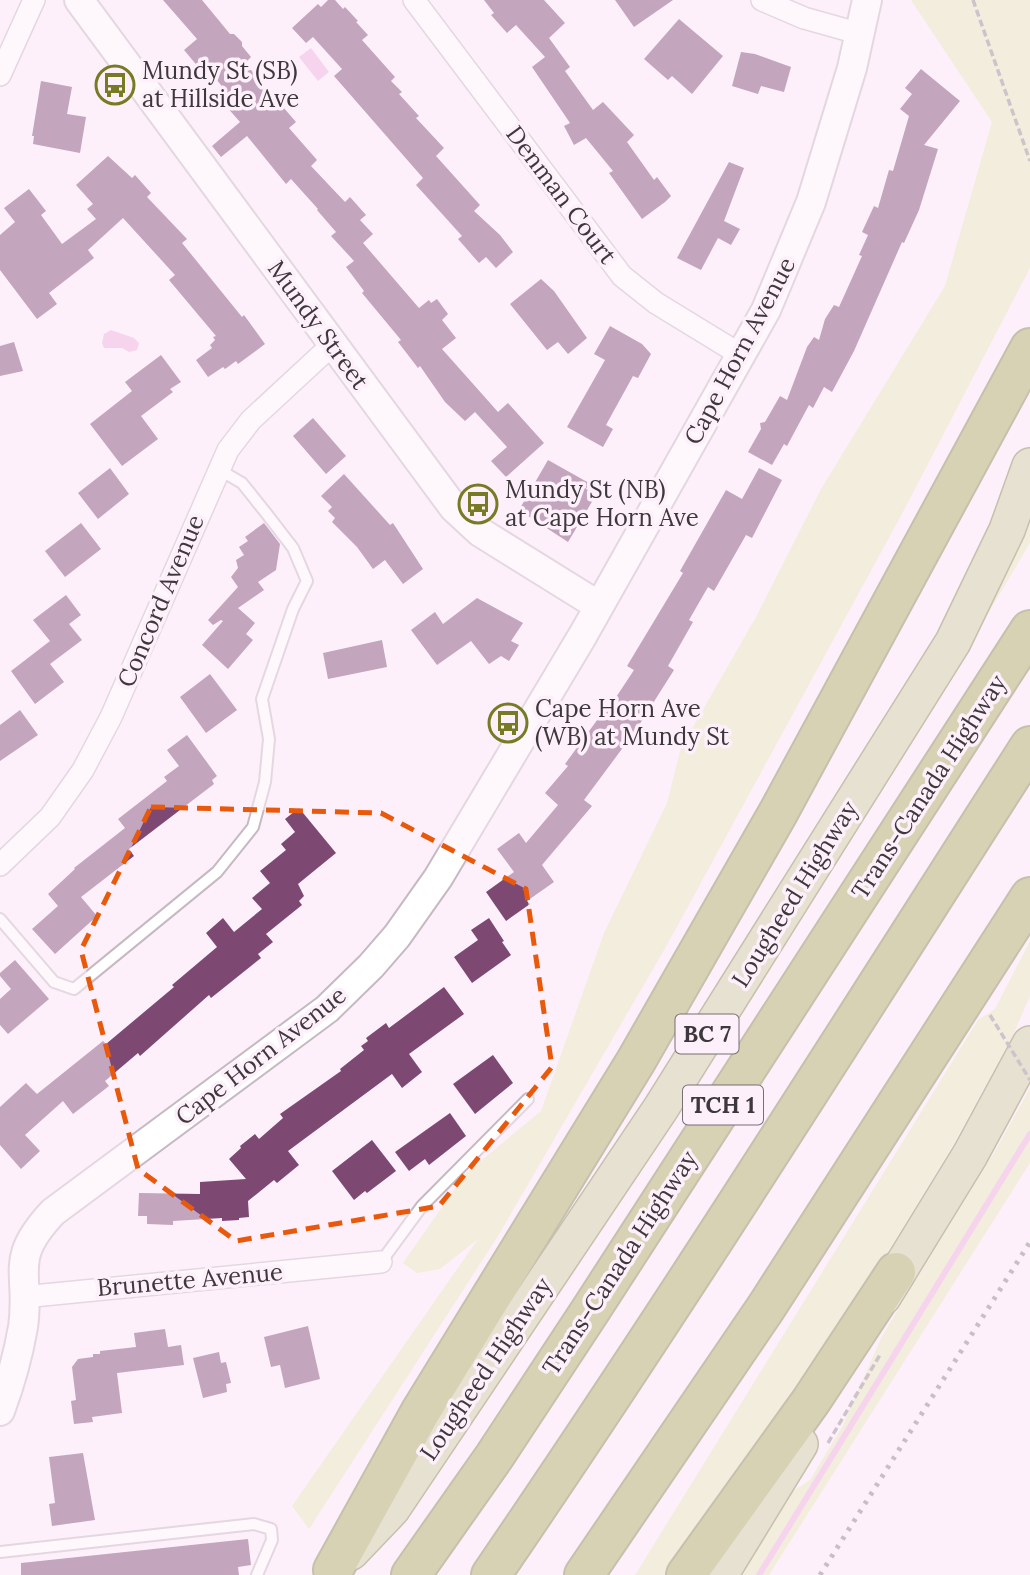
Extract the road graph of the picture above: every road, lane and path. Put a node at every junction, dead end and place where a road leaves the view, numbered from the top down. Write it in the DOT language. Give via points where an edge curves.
graph roads {
  1 [pos="34,0"];
  2 [pos="79,0"];
  3 [pos="414,0"];
  4 [pos="762,0"];
  5 [pos="867,0"];
  6 [pos="973,0"];
  7 [pos="861,34"];
  8 [pos="0,75"];
  9 [pos="1030,162"];
  10 [pos="332,345"];
  11 [pos="1030,348"];
  12 [pos="741,355"];
  13 [pos="1030,466"];
  14 [pos="218,469"];
  15 [pos="599,606"];
  16 [pos="1030,631"];
  17 [pos="1030,746"];
  18 [pos="0,865"];
  19 [pos="1022,908"];
  20 [pos="0,919"];
  21 [pos="990,1015"];
  22 [pos="1030,1044"];
  23 [pos="1030,1080"];
  24 [pos="528,1099"];
  25 [pos="381,1262"];
  26 [pos="897,1272"];
  27 [pos="11,1298"];
  28 [pos="767,1306"];
  29 [pos="887,1342"];
  30 [pos="0,1411"];
  31 [pos="826,1446"];
  32 [pos="569,1461"];
  33 [pos="0,1552"];
  34 [pos="331,1567"];
  35 [pos="257,1575"];
  36 [pos="411,1575"];
  37 [pos="491,1575"];
  38 [pos="507,1575"];
  39 [pos="584,1575"];
  40 [pos="610,1575"];
  41 [pos="686,1575"];
  42 [pos="720,1575"];
  1 -- 8 [label="street"];
  2 -- 10 [label="street, Mundy Street"];
  3 -- 12 [label="street, Denman Court" via="622,276 656,303"];
  4 -- 7 [label="street"];
  5 -- 7 [label="street, Cape Horn Avenue"];
  6 -- 9 [label="path"];
  7 -- 12 [label="street, Cape Horn Avenue" via="802,225 766,310"];
  10 -- 14 [label="street, Concord Avenue" via="251,420"];
  10 -- 15 [label="street, Mundy Street" via="467,522"];
  11 -- 34 [label="highway" via="778,813 636,1061"];
  12 -- 15 [label="street, Cape Horn Avenue"];
  13 -- 34 [label="main road, Lougheed Highway / BC 7" via="1007,530 953,642 661,1108 393,1508"];
  14 -- 18 [label="street, Concord Avenue" via="111,717 83,770 50,817"];
  14 -- 20 [label="lane" via="242,483 266,513 293,548 307,581 262,699 269,739 265,782 253,827 217,872 74,989 54,982"];
  15 -- 27 [label="street, Cape Horn Avenue" via="438,878 397,936 327,1009 54,1212 32,1236"];
  16 -- 36 [label="highway, Trans-Canada Highway / TCH 1" via="585,1319"];
  17 -- 32 [label="highway, TCH 1"];
  19 -- 28 [label="highway"];
  21 -- 23 [label="path, bridge"];
  22 -- 26 [label="main road" via="970,1155"];
  24 -- 25 [label="lane" via="422,1206"];
  25 -- 27 [label="street, Brunette Avenue"];
  26 -- 41 [label="highway"];
  26 -- 42 [label="main road"];
  27 -- 30 [label="street, Cape Horn Avenue" via="23,1324 15,1369"];
  28 -- 39 [label="highway"];
  28 -- 40 [label="highway"];
  29 -- 31 [label="path"];
  32 -- 37 [label="highway, TCH 1"];
  32 -- 38 [label="highway"];
  33 -- 35 [label="lane" via="254,1524 271,1529 272,1540"];
}
